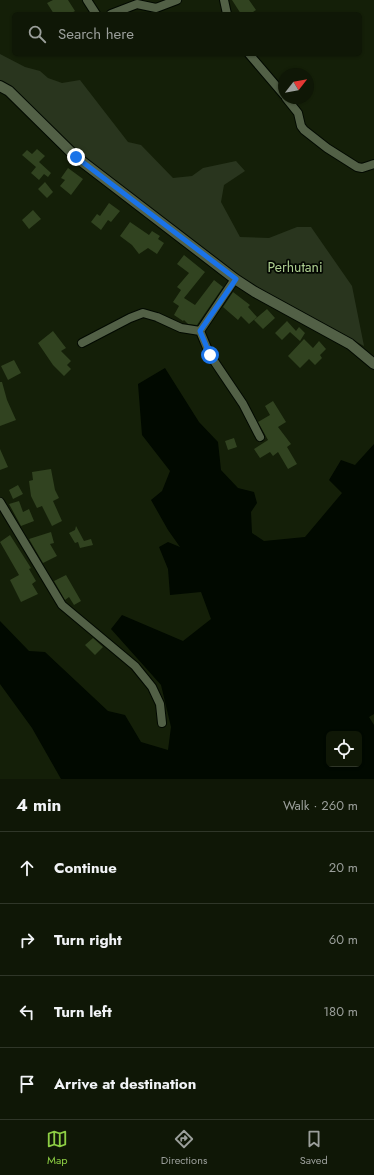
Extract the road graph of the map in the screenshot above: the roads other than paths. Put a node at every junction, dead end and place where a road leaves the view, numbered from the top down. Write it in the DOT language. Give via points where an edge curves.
graph roads {
  1 [pos="87,0"];
  2 [pos="177,0"];
  3 [pos="224,0"];
  4 [pos="95,12"];
  5 [pos="116,12"];
  6 [pos="227,12"];
  7 [pos="251,56"];
  8 [pos="0,86"];
  9 [pos="278,89"];
  10 [pos="291,104"];
  11 [pos="374,164"];
  12 [pos="236,279"];
  13 [pos="200,331"];
  14 [pos="82,343"];
  15 [pos="374,364"];
  16 [pos="260,437"];
  17 [pos="0,502"];
  18 [pos="162,723"];
  1 -- 4 [label="street"];
  2 -- 5 [label="street" via="156,8 137,4"];
  3 -- 6 [label="street"];
  7 -- 9 [label="street"];
  8 -- 12 [label="street" via="76,157"];
  10 -- 11 [label="street" via="298,113 301,126 327,148 357,167"];
  12 -- 13 [label="street"];
  12 -- 15 [label="street" via="350,344"];
  13 -- 14 [label="street" via="181,328 143,313"];
  13 -- 16 [label="street" via="210,355 243,404"];
  17 -- 18 [label="street" via="62,605 135,666 148,682 160,704"];
}
